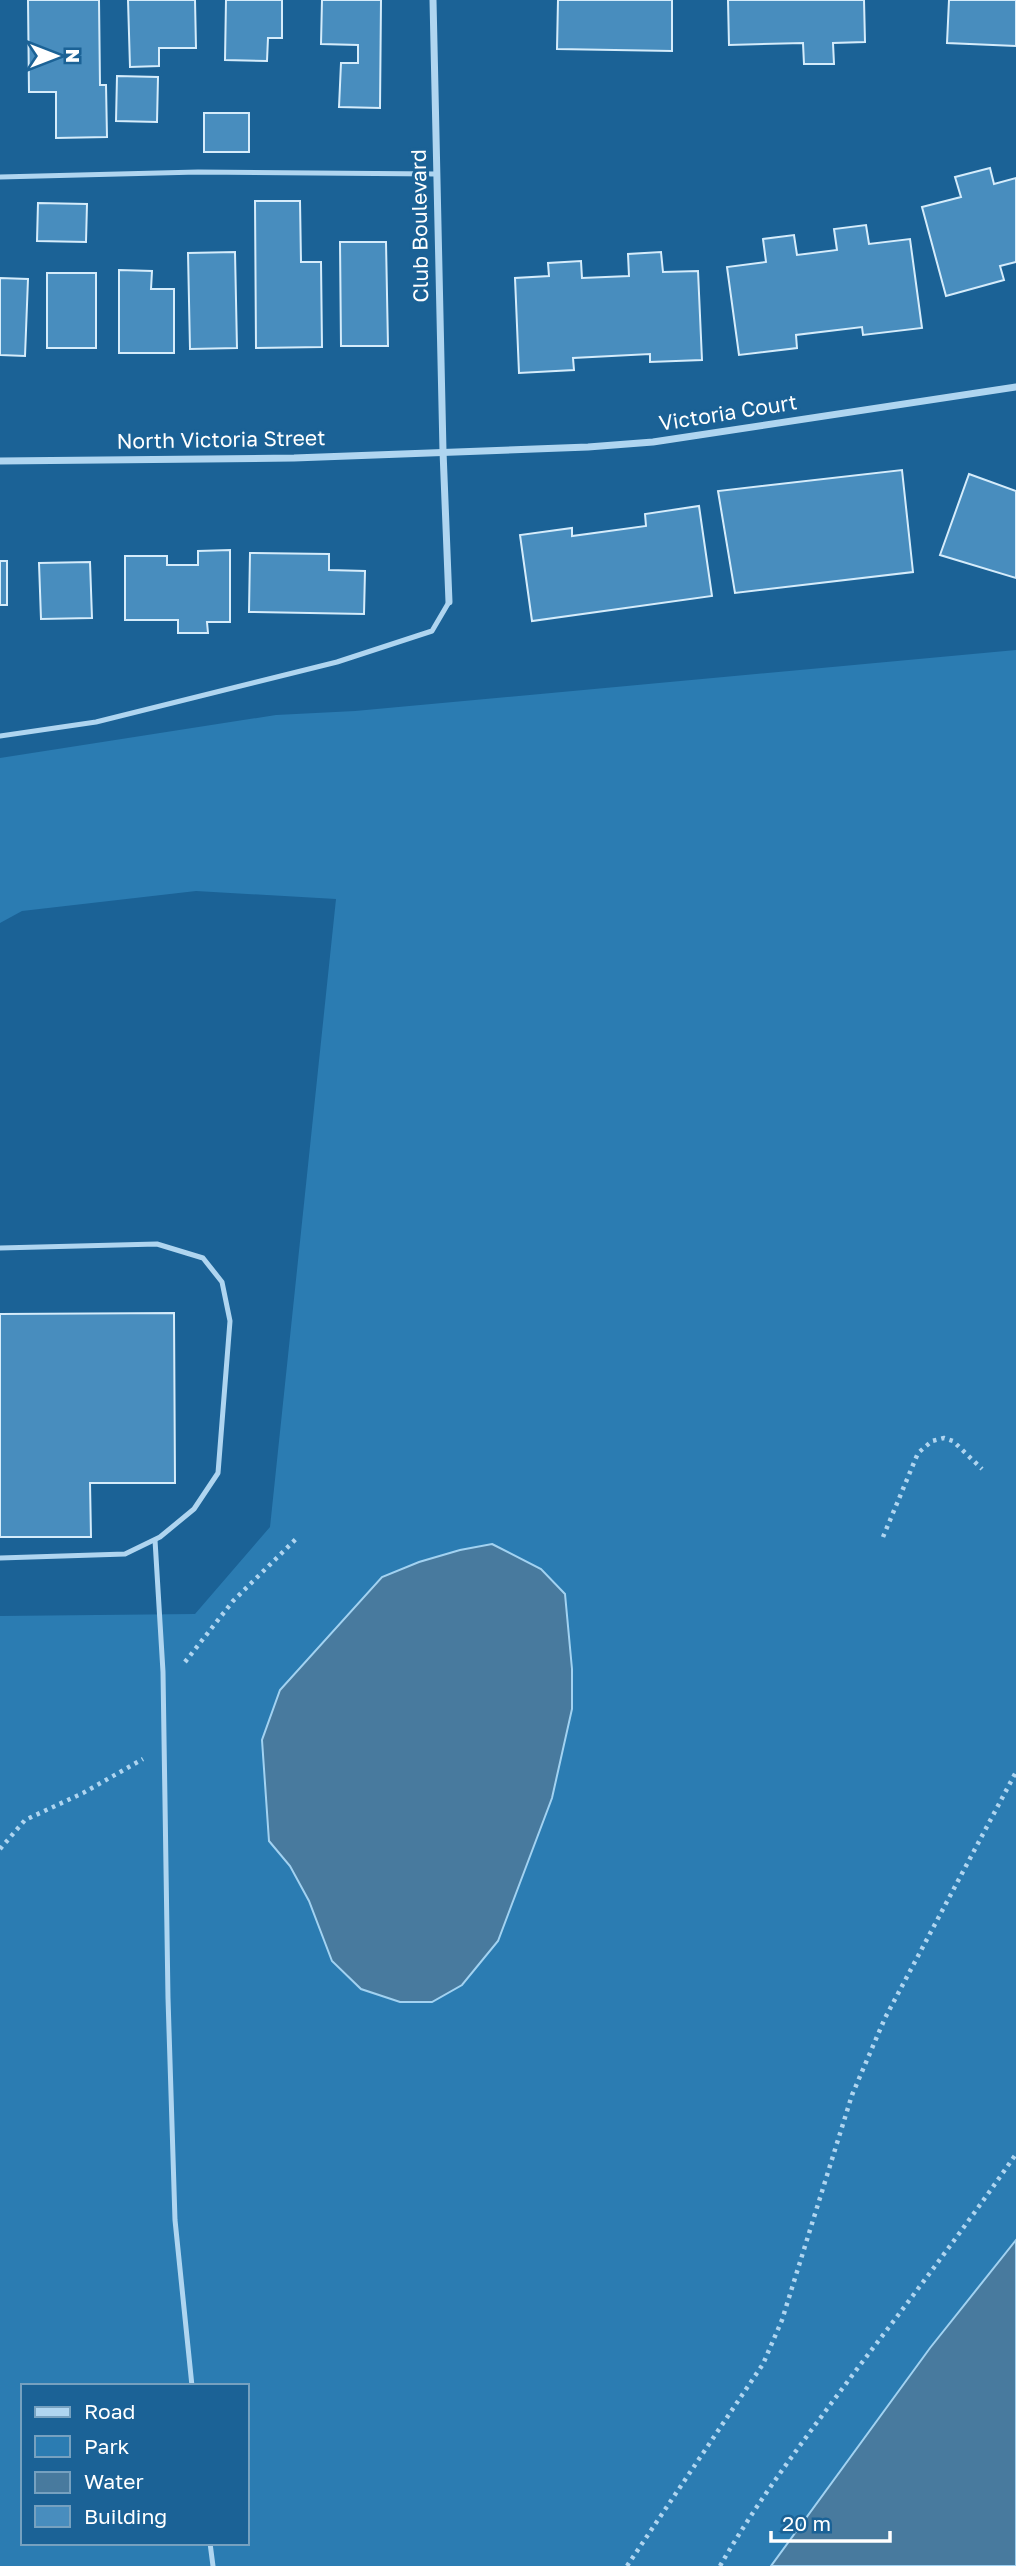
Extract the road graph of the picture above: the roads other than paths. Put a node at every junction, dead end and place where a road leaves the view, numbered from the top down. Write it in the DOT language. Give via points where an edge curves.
graph roads {
  1 [pos="433,0"];
  2 [pos="436,174"];
  3 [pos="0,177"];
  4 [pos="1016,387"];
  5 [pos="443,451"];
  6 [pos="0,461"];
  7 [pos="449,602"];
  8 [pos="0,736"];
  9 [pos="0,1248"];
  10 [pos="155,1540"];
  11 [pos="0,1558"];
  12 [pos="192,2384"];
  13 [pos="210,2545"];
  14 [pos="213,2566"];
  1 -- 2 [label="street, Club Boulevard"];
  2 -- 3 [label="lane" via="198,172"];
  2 -- 5 [label="street, Club Boulevard"];
  4 -- 5 [label="street, Victoria Court" via="653,442"];
  5 -- 6 [label="street, North Victoria Street" via="294,458"];
  5 -- 7 [label="street, Club Boulevard"];
  7 -- 8 [label="lane" via="432,631 337,662 96,722"];
  9 -- 10 [label="lane" via="157,1244 203,1258 222,1282 230,1321 218,1474 194,1509"];
  10 -- 11 [label="lane" via="125,1554"];
  10 -- 12 [label="lane" via="163,1672 175,2220"];
  13 -- 14 [label="lane"];
}
